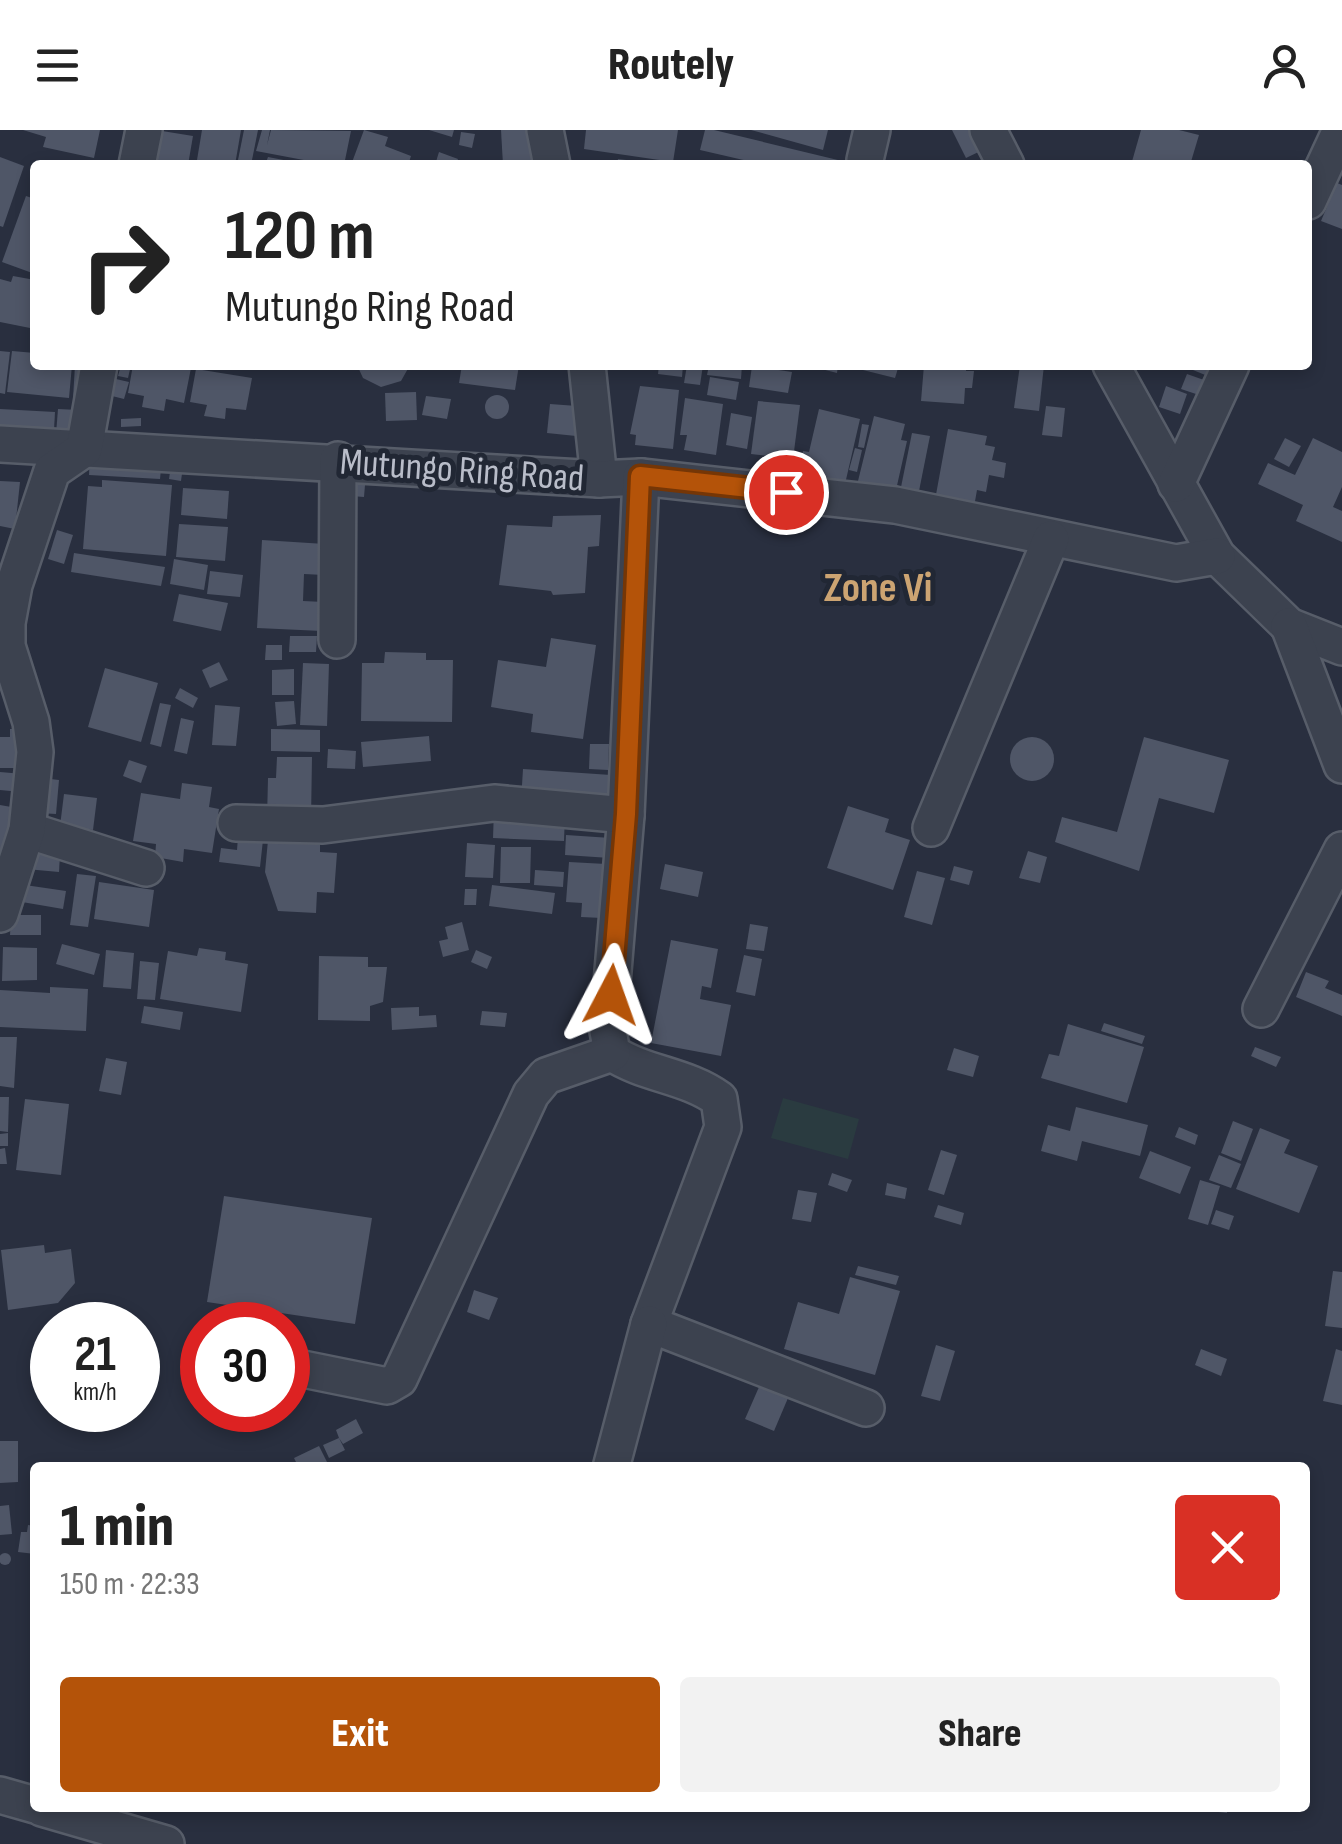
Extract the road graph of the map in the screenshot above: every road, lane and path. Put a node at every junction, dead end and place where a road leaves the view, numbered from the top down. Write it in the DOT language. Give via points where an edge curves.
graph roads {
  1 [pos="144,130"];
  2 [pos="545,130"];
  3 [pos="988,130"];
  4 [pos="1340,130"];
  5 [pos="138,160"];
  6 [pos="551,160"];
  7 [pos="1003,160"];
  8 [pos="1312,192"];
  9 [pos="98,370"];
  10 [pos="587,370"];
  11 [pos="1114,370"];
  12 [pos="1229,370"];
  13 [pos="0,444"];
  14 [pos="84,449"];
  15 [pos="338,460"];
  16 [pos="640,476"];
  17 [pos="599,479"];
  18 [pos="1176,484"];
  19 [pos="1051,539"];
  20 [pos="1216,556"];
  21 [pos="4,624"];
  22 [pos="1290,626"];
  23 [pos="337,640"];
  24 [pos="1342,646"];
  25 [pos="1342,765"];
  26 [pos="626,814"];
  27 [pos="236,823"];
  28 [pos="931,828"];
  29 [pos="28,830"];
  30 [pos="1342,850"];
  31 [pos="146,868"];
  32 [pos="0,914"];
  33 [pos="1261,1009"];
  34 [pos="612,1053"];
  35 [pos="649,1324"];
  36 [pos="310,1370"];
  37 [pos="866,1408"];
  38 [pos="613,1462"];
  39 [pos="0,1795"];
  40 [pos="30,1804"];
  41 [pos="56,1812"];
  42 [pos="166,1844"];
  1 -- 5 [label="street"];
  2 -- 6 [label="street"];
  3 -- 7 [label="street"];
  4 -- 8 [label="street"];
  9 -- 14 [label="street"];
  10 -- 17 [label="street"];
  11 -- 18 [label="street"];
  12 -- 18 [label="street"];
  13 -- 14 [label="street, Mutungo Ring Road"];
  14 -- 15 [label="street, Mutungo Ring Road"];
  14 -- 21 [label="street" via="52,471"];
  15 -- 17 [label="street, Mutungo Ring Road"];
  15 -- 23 [label="street"];
  16 -- 17 [label="street, Mutungo Ring Road"];
  16 -- 19 [label="street, Mutungo Ring Road" via="895,504"];
  16 -- 26 [label="street"];
  18 -- 20 [label="street"];
  19 -- 20 [label="street, Mutungo Ring Road" via="1176,563"];
  19 -- 28 [label="street"];
  20 -- 22 [label="street"];
  21 -- 29 [label="street" via="36,752"];
  22 -- 24 [label="street"];
  22 -- 25 [label="street"];
  26 -- 27 [label="street" via="494,802 324,825"];
  26 -- 34 [label="street" via="608,1031"];
  29 -- 31 [label="street"];
  29 -- 32 [label="street"];
  30 -- 33 [label="street"];
  34 -- 35 [label="street" via="631,1065 696,1082 719,1099 723,1127"];
  34 -- 36 [label="street" via="546,1076 531,1094 399,1379 387,1386"];
  35 -- 37 [label="street"];
  35 -- 38 [label="street"];
  39 -- 40 [label="street"];
  41 -- 42 [label="street"];
}
